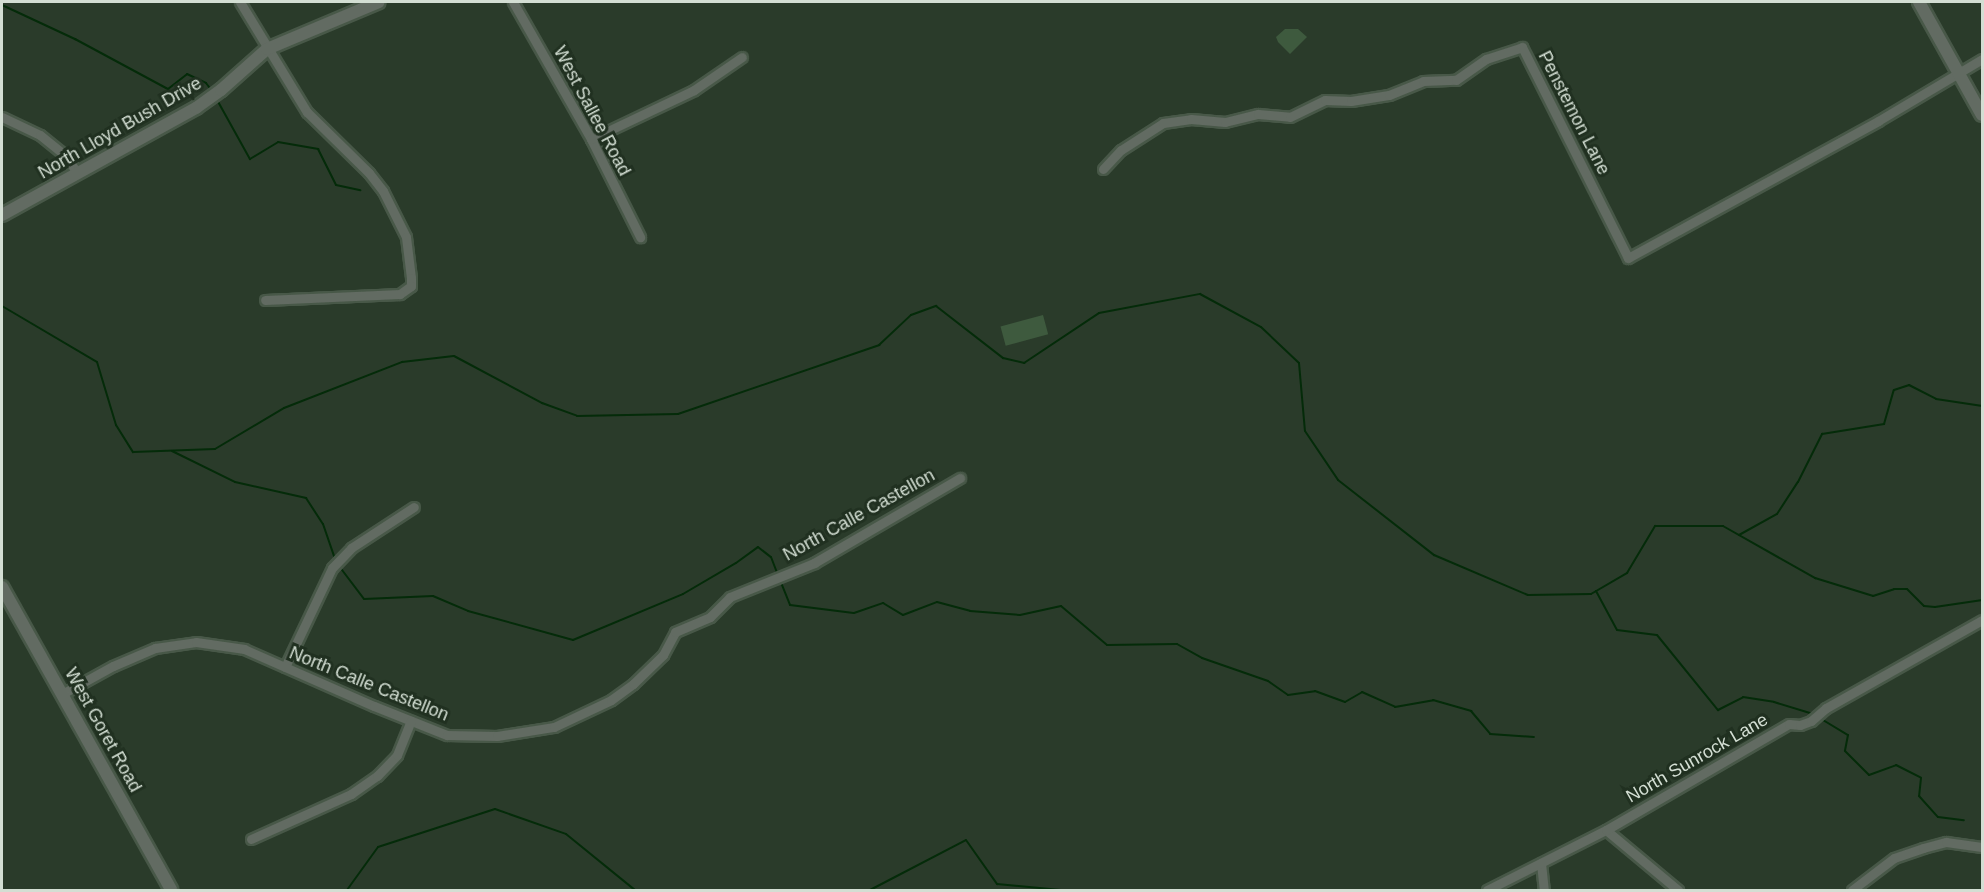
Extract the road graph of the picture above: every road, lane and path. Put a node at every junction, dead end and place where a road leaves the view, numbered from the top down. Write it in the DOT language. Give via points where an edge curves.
graph roads {
  1 [pos="240,2"];
  2 [pos="379,2"];
  3 [pos="513,2"];
  4 [pos="1919,2"];
  5 [pos="267,49"];
  6 [pos="742,57"];
  7 [pos="1983,59"];
  8 [pos="1959,72"];
  9 [pos="1983,115"];
  10 [pos="2,117"];
  11 [pos="591,139"];
  12 [pos="1103,169"];
  13 [pos="77,173"];
  14 [pos="2,215"];
  15 [pos="640,237"];
  16 [pos="265,300"];
  17 [pos="960,478"];
  18 [pos="414,507"];
  19 [pos="2,587"];
  20 [pos="1983,620"];
  21 [pos="285,667"];
  22 [pos="62,694"];
  23 [pos="411,721"];
  24 [pos="1606,830"];
  25 [pos="251,839"];
  26 [pos="1983,847"];
  27 [pos="1541,862"];
  28 [pos="171,891"];
  29 [pos="1487,891"];
  30 [pos="1544,891"];
  31 [pos="1678,891"];
  32 [pos="1852,891"];
  1 -- 5 [label="street"];
  2 -- 5 [label="street, North Lloyd Bush Drive"];
  3 -- 11 [label="street, West Sallee Road"];
  4 -- 8 [label="street"];
  5 -- 13 [label="street, North Lloyd Bush Drive" via="196,108"];
  5 -- 16 [label="street" via="307,112 383,191 405,237 411,286 400,294"];
  6 -- 11 [label="street" via="694,90"];
  7 -- 8 [label="street"];
  8 -- 9 [label="street"];
  8 -- 12 [label="street, Penstemon Lane" via="1878,121 1628,258 1522,47 1486,59 1456,80 1423,81 1389,96 1325,100 1290,117 1258,114 1225,122 1191,119 1163,123 1121,150"];
  10 -- 13 [label="street" via="40,135 66,156"];
  11 -- 15 [label="street, West Sallee Road"];
  13 -- 14 [label="street, North Lloyd Bush Drive"];
  17 -- 23 [label="street, North Calle Castellon" via="814,563 730,597 710,617 675,632 663,655 633,684 611,700 554,727 497,736 447,735"];
  18 -- 21 [label="street" via="351,548 332,568"];
  19 -- 22 [label="street, West Goret Road"];
  20 -- 24 [label="street, North Sunrock Lane" via="1826,708 1811,721 1789,724"];
  21 -- 22 [label="street, North Calle Castellon" via="244,649 196,642 155,648"];
  21 -- 23 [label="street, North Calle Castellon"];
  22 -- 28 [label="street, West Goret Road"];
  23 -- 25 [label="street" via="397,755 377,776 351,794"];
  24 -- 27 [label="street, North Sunrock Lane"];
  24 -- 31 [label="street"];
  26 -- 32 [label="street" via="1946,842 1923,848 1894,858"];
  27 -- 29 [label="street, North Sunrock Lane"];
  27 -- 30 [label="street"];
}
